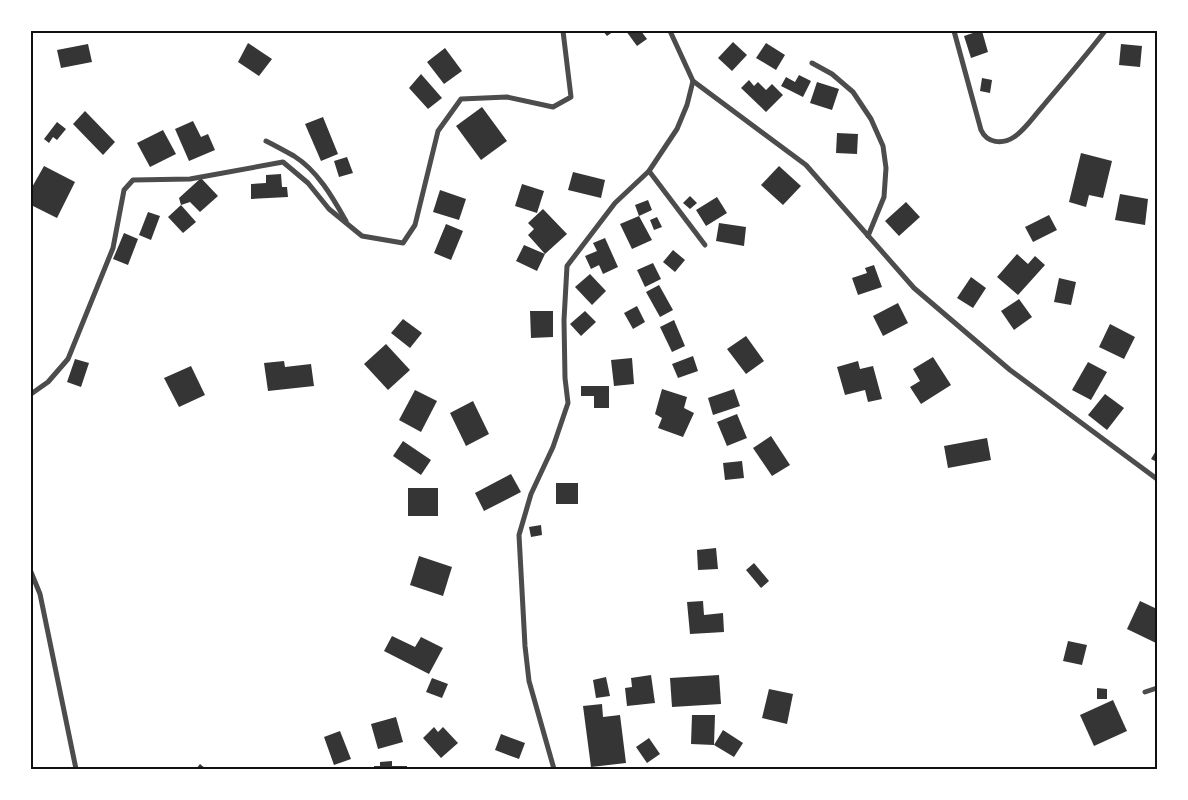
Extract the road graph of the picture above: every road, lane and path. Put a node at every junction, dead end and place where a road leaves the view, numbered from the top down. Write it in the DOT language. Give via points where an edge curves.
graph roads {
  1 [pos="564,31"];
  2 [pos="670,31"];
  3 [pos="954,31"];
  4 [pos="1105,31"];
  5 [pos="812,63"];
  6 [pos="692,81"];
  7 [pos="266,141"];
  8 [pos="649,171"];
  9 [pos="349,226"];
  10 [pos="868,236"];
  11 [pos="705,245"];
  12 [pos="31,394"];
  13 [pos="1157,479"];
  14 [pos="31,572"];
  15 [pos="1157,688"];
  16 [pos="1145,692"];
  17 [pos="76,769"];
  18 [pos="554,769"];
  1 -- 9 [label="street" via="571,97 553,107 507,97 461,99 438,131 415,225 403,243 362,236"];
  2 -- 6 [label="street"];
  3 -- 4 [label="street" via="981,130 984,137 1000,141 1012,138 1024,128"];
  5 -- 10 [label="street" via="832,74 853,92 871,119 883,146 886,168 884,197"];
  6 -- 8 [label="street" via="677,129"];
  6 -- 10 [label="street" via="806,165"];
  7 -- 9 [label="street" via="296,157 315,174"];
  8 -- 11 [label="street"];
  8 -- 18 [label="street" via="614,203 567,266 564,320 568,403 531,494 519,535 529,681"];
  9 -- 12 [label="street" via="283,162 190,179 133,180 124,190 113,248 68,359 48,382"];
  10 -- 13 [label="street" via="914,288 1010,370"];
  14 -- 17 [label="street" via="40,594"];
  15 -- 16 [label="street"];
}
